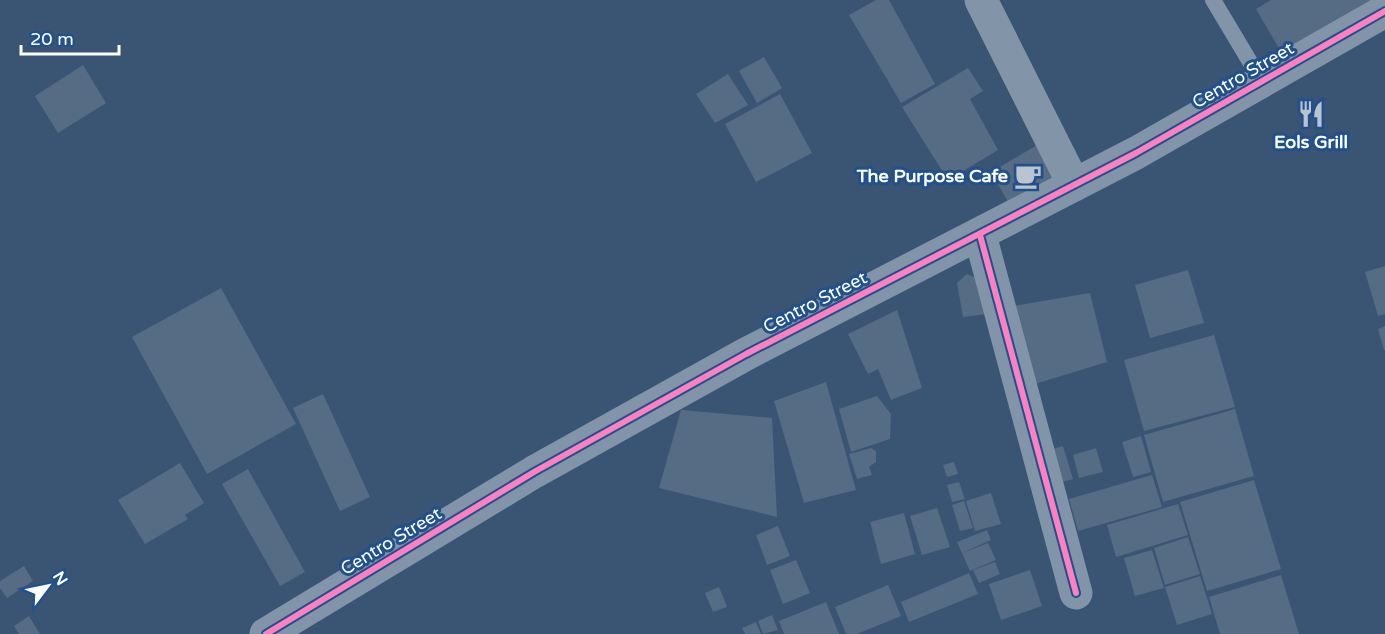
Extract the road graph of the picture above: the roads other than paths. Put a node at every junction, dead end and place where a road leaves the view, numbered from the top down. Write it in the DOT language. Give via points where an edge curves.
graph roads {
  1 [pos="981,0"];
  2 [pos="1213,0"];
  3 [pos="1385,11"];
  4 [pos="1262,82"];
  5 [pos="1074,185"];
  6 [pos="980,235"];
  7 [pos="1076,592"];
  8 [pos="266,634"];
  1 -- 5 [label="street"];
  2 -- 4 [label="lane"];
  3 -- 4 [label="street, Centro Street"];
  4 -- 5 [label="street, Centro Street"];
  5 -- 6 [label="street, Centro Street"];
  6 -- 7 [label="street"];
  6 -- 8 [label="street, Centro Street" via="746,354 574,449"];
}
